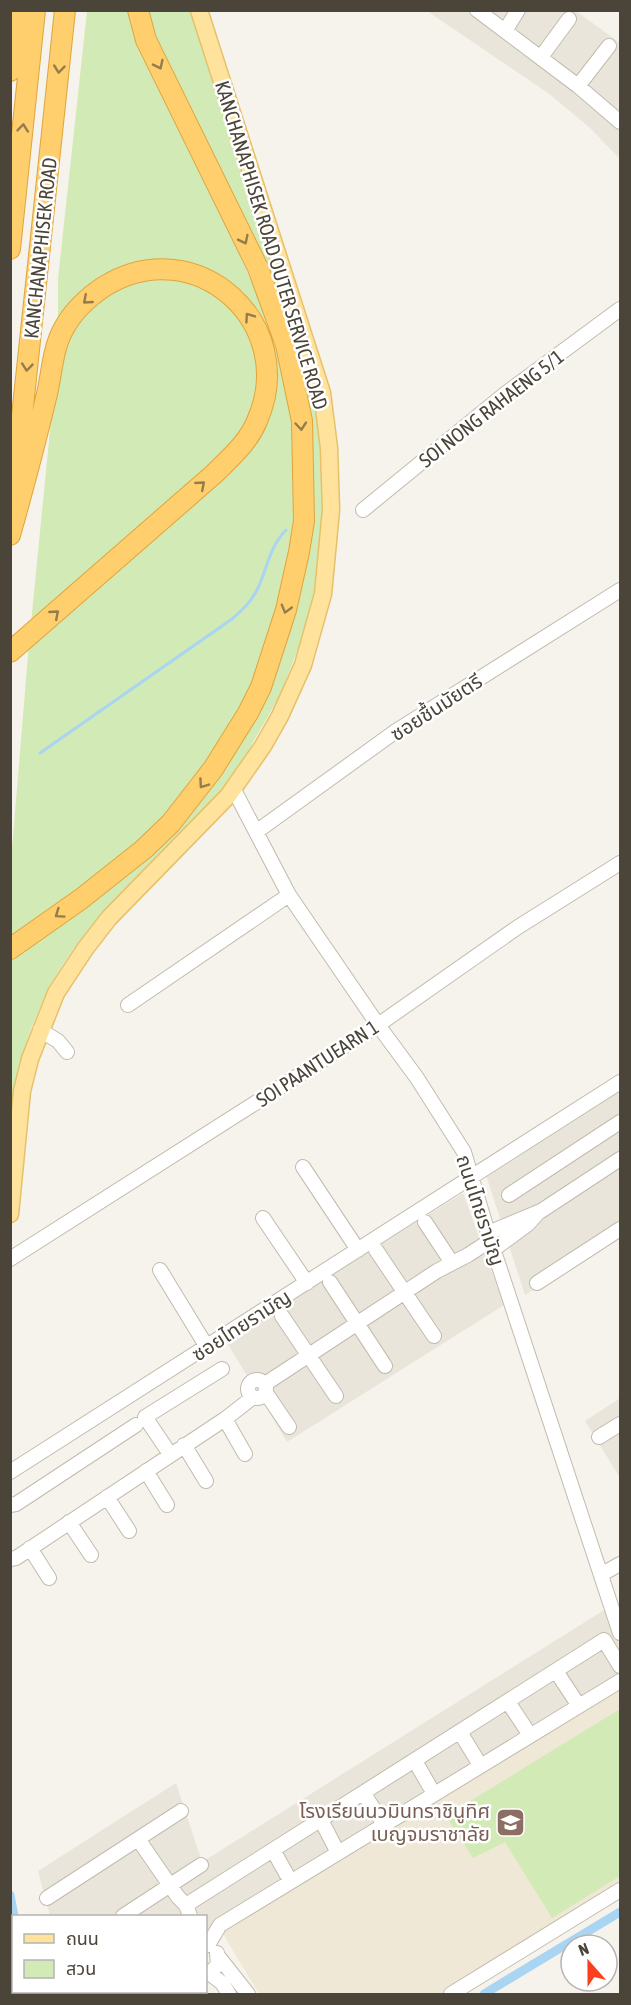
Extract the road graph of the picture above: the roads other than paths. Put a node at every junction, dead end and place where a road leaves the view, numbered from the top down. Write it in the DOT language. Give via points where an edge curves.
graph roads {
  1 [pos="18,10"];
  2 [pos="35,10"];
  3 [pos="65,10"];
  4 [pos="138,10"];
  5 [pos="199,10"];
  6 [pos="477,10"];
  7 [pos="518,10"];
  8 [pos="569,19"];
  9 [pos="505,31"];
  10 [pos="609,46"];
  11 [pos="541,57"];
  12 [pos="10,71"];
  13 [pos="578,86"];
  14 [pos="618,114"];
  15 [pos="10,249"];
  16 [pos="621,309"];
  17 [pos="363,510"];
  18 [pos="10,520"];
  19 [pos="10,535"];
  20 [pos="621,590"];
  21 [pos="10,652"];
  22 [pos="233,788"];
  23 [pos="256,832"];
  24 [pos="621,863"];
  25 [pos="289,895"];
  26 [pos="10,948"];
  27 [pos="128,1005"];
  28 [pos="378,1025"];
  29 [pos="40,1030"];
  30 [pos="68,1052"];
  31 [pos="621,1082"];
  32 [pos="621,1122"];
  33 [pos="621,1160"];
  34 [pos="303,1167"];
  35 [pos="472,1179"];
  36 [pos="509,1195"];
  37 [pos="10,1214"];
  38 [pos="263,1218"];
  39 [pos="425,1222"];
  40 [pos="621,1229"];
  41 [pos="492,1244"];
  42 [pos="357,1250"];
  43 [pos="376,1250"];
  44 [pos="10,1259"];
  45 [pos="452,1263"];
  46 [pos="160,1270"];
  47 [pos="330,1282"];
  48 [pos="307,1283"];
  49 [pos="537,1283"];
  50 [pos="404,1293"];
  51 [pos="282,1316"];
  52 [pos="356,1324"];
  53 [pos="434,1336"];
  54 [pos="207,1347"];
  55 [pos="309,1356"];
  56 [pos="386,1366"];
  57 [pos="222,1369"];
  58 [pos="261,1392"];
  59 [pos="336,1396"];
  60 [pos="225,1419"];
  61 [pos="621,1424"];
  62 [pos="136,1425"];
  63 [pos="289,1427"];
  64 [pos="599,1437"];
  65 [pos="184,1445"];
  66 [pos="170,1454"];
  67 [pos="245,1454"];
  68 [pos="146,1471"];
  69 [pos="10,1472"];
  70 [pos="206,1481"];
  71 [pos="107,1497"];
  72 [pos="10,1505"];
  73 [pos="167,1505"];
  74 [pos="69,1522"];
  75 [pos="129,1531"];
  76 [pos="30,1548"];
  77 [pos="91,1555"];
  78 [pos="10,1559"];
  79 [pos="621,1564"];
  80 [pos="602,1575"];
  81 [pos="49,1578"];
  82 [pos="621,1633"];
  83 [pos="621,1666"];
  84 [pos="556,1671"];
  85 [pos="621,1681"];
  86 [pos="575,1700"];
  87 [pos="508,1702"];
  88 [pos="526,1729"];
  89 [pos="460,1732"];
  90 [pos="477,1760"];
  91 [pos="415,1761"];
  92 [pos="430,1787"];
  93 [pos="363,1793"];
  94 [pos="181,1811"];
  95 [pos="380,1818"];
  96 [pos="321,1820"];
  97 [pos="138,1839"];
  98 [pos="335,1847"];
  99 [pos="273,1850"];
  100 [pos="201,1865"];
  101 [pos="286,1875"];
  102 [pos="621,1890"];
  103 [pos="47,1898"];
  104 [pos="181,1904"];
  105 [pos="132,1915"];
  106 [pos="207,1945"];
  107 [pos="218,1956"];
  108 [pos="207,1973"];
  109 [pos="229,1995"];
  110 [pos="248,1995"];
  111 [pos="451,1995"];
  1 -- 12 [label="highway"];
  15 -- 2 [label="highway, KANCHANAPHISEK ROAD, one-way"];
  3 -- 18 [label="highway, KANCHANAPHISEK ROAD, one-way"];
  4 -- 26 [label="highway, one-way" via="146,40 258,268 286,345 302,421 304,521 286,609 261,687 196,794 144,849"];
  5 -- 22 [label="main road, KANCHANAPHISEK ROAD OUTER SERVICE ROAD" via="322,393 330,448 331,510 323,594 303,665 275,726"];
  6 -- 9 [label="street"];
  7 -- 9 [label="street"];
  8 -- 11 [label="street"];
  9 -- 11 [label="street"];
  10 -- 13 [label="street"];
  11 -- 13 [label="street"];
  13 -- 14 [label="street"];
  16 -- 17 [label="street, SOI NONG RAHAENG 5/1" via="505,394"];
  21 -- 19 [label="highway, one-way" via="229,460 249,436 268,388 265,349 240,305 224,290 186,272 163,269 119,278 85,300 56,345 47,395"];
  20 -- 23 [label="street, ซอยชื้นมัยตรี" via="396,731"];
  22 -- 23 [label="street, ถนนไทยรามัญ"];
  22 -- 29 [label="main road, KANCHANAPHISEK ROAD OUTER SERVICE ROAD" via="84,949 56,993"];
  23 -- 25 [label="street, ถนนไทยรามัญ"];
  24 -- 28 [label="street, SOI PAANTUEARN 1" via="518,927"];
  25 -- 27 [label="street"];
  25 -- 28 [label="street, ถนนไทยรามัญ"];
  28 -- 35 [label="street, ถนนไทยรามัญ" via="464,1152"];
  28 -- 44 [label="street, SOI PAANTUEARN 1"];
  29 -- 30 [label="street"];
  29 -- 37 [label="main road, KANCHANAPHISEK ROAD OUTER SERVICE ROAD" via="22,1091"];
  31 -- 35 [label="street, ซอยไทยรามัญ"];
  32 -- 36 [label="street"];
  33 -- 41 [label="street"];
  34 -- 42 [label="street"];
  35 -- 41 [label="street, ถนนไทยรามัญ"];
  35 -- 42 [label="street, ซอยไทยรามัญ"];
  38 -- 48 [label="street"];
  39 -- 45 [label="street"];
  40 -- 49 [label="street"];
  41 -- 45 [label="street"];
  41 -- 80 [label="street, ถนนไทยรามัญ"];
  42 -- 48 [label="street, ซอยไทยรามัญ"];
  43 -- 50 [label="street"];
  45 -- 50 [label="street"];
  46 -- 54 [label="street"];
  47 -- 52 [label="street"];
  48 -- 54 [label="street, ซอยไทยรามัญ"];
  50 -- 52 [label="street"];
  50 -- 53 [label="street"];
  51 -- 55 [label="street"];
  52 -- 55 [label="street"];
  52 -- 56 [label="street"];
  54 -- 69 [label="street, ซอยไทยรามัญ"];
  55 -- 58 [label="street"];
  55 -- 59 [label="street"];
  57 -- 66 [label="street" via="146,1417"];
  58 -- 60 [label="street"];
  58 -- 63 [label="street"];
  60 -- 65 [label="street"];
  60 -- 67 [label="street"];
  61 -- 64 [label="street"];
  62 -- 72 [label="street"];
  65 -- 66 [label="street"];
  65 -- 70 [label="street"];
  66 -- 68 [label="street"];
  68 -- 71 [label="street"];
  68 -- 73 [label="street"];
  71 -- 74 [label="street"];
  71 -- 75 [label="street"];
  74 -- 76 [label="street"];
  74 -- 77 [label="street"];
  76 -- 78 [label="street"];
  76 -- 81 [label="street"];
  79 -- 80 [label="street"];
  80 -- 82 [label="street, ถนนไทยรามัญ"];
  83 -- 84 [label="street" via="604,1640"];
  84 -- 86 [label="street"];
  84 -- 87 [label="street"];
  85 -- 106 [label="street" via="220,1925"];
  87 -- 88 [label="street"];
  87 -- 89 [label="street"];
  89 -- 90 [label="street"];
  89 -- 91 [label="street"];
  91 -- 92 [label="street"];
  91 -- 93 [label="street"];
  93 -- 95 [label="street"];
  93 -- 96 [label="street"];
  94 -- 97 [label="street"];
  96 -- 98 [label="street"];
  96 -- 99 [label="street"];
  97 -- 103 [label="street"];
  97 -- 104 [label="street"];
  99 -- 101 [label="street"];
  99 -- 104 [label="street"];
  100 -- 104 [label="street"];
  102 -- 111 [label="street"];
  104 -- 105 [label="street"];
  106 -- 107 [label="street"];
  107 -- 108 [label="street" via="218,1964"];
  107 -- 110 [label="street"];
  108 -- 109 [label="street" via="222,1983"];
}
